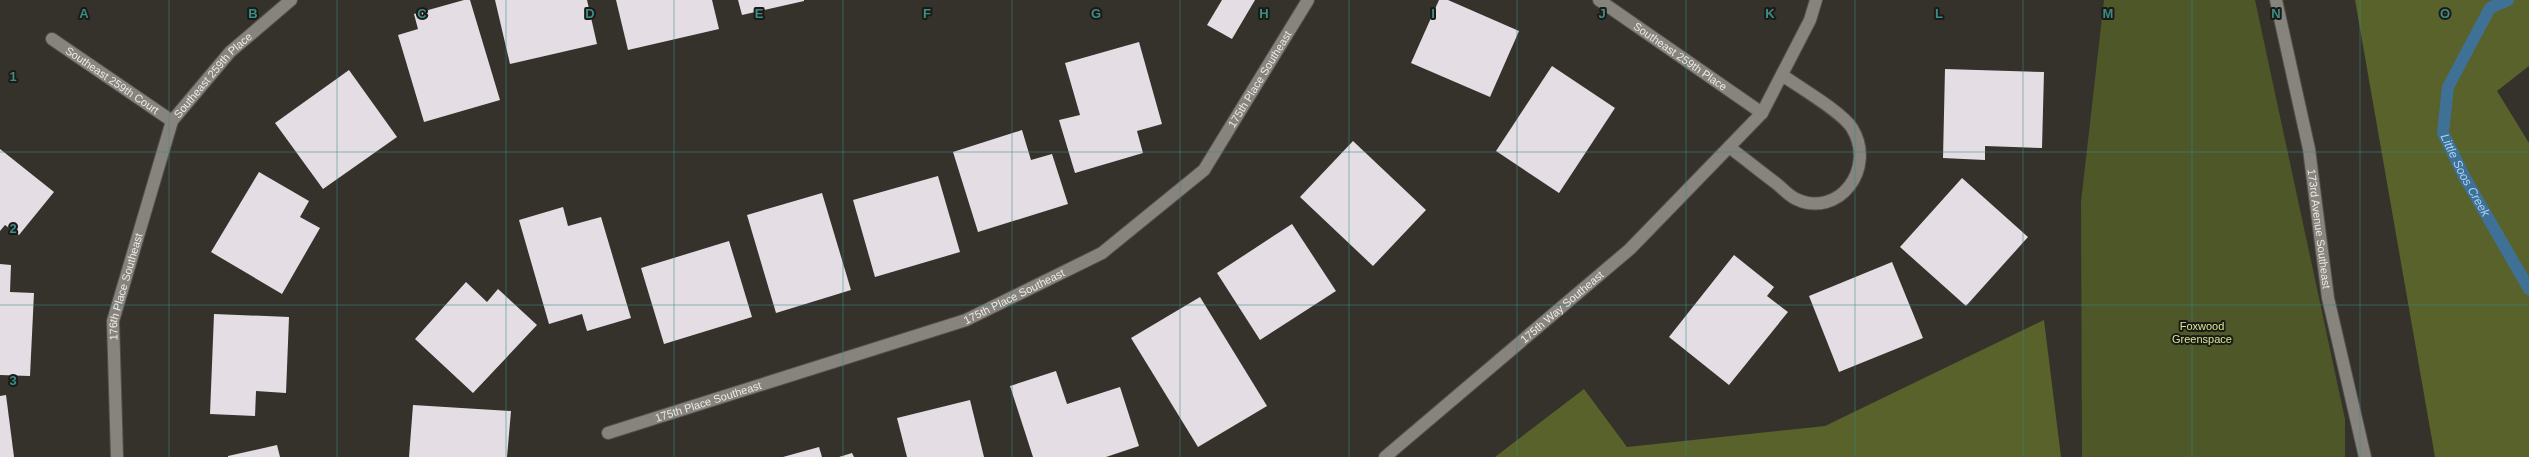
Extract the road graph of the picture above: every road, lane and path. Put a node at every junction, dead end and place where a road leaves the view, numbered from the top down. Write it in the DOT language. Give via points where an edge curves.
graph roads {
  1 [pos="291,0"];
  2 [pos="1308,0"];
  3 [pos="1599,0"];
  4 [pos="1816,0"];
  5 [pos="2276,0"];
  6 [pos="52,39"];
  7 [pos="1782,75"];
  8 [pos="1762,113"];
  9 [pos="172,121"];
  10 [pos="1729,147"];
  11 [pos="608,433"];
  12 [pos="118,457"];
  13 [pos="1386,457"];
  14 [pos="2365,457"];
  1 -- 9 [label="street, Southeast 259th Place" via="230,52"];
  2 -- 11 [label="street, 175th Place Southeast" via="1204,170 1102,253 966,320"];
  3 -- 8 [label="street, Southeast 259th Place"];
  4 -- 7 [label="street, 175th Way Southeast" via="1810,20"];
  5 -- 14 [label="street, 173rd Avenue Southeast" via="2309,149 2328,298"];
  6 -- 9 [label="street, Southeast 259th Court"];
  7 -- 8 [label="street, 175th Way Southeast"];
  7 -- 10 [label="street" via="1850,126 1858,140 1861,156 1858,172 1850,186 1839,196 1825,201 1810,203 1796,199"];
  8 -- 10 [label="street, 175th Way Southeast"];
  9 -- 12 [label="street, 176th Place Southeast" via="113,321"];
  10 -- 13 [label="street, 175th Way Southeast" via="1630,249"];
}
